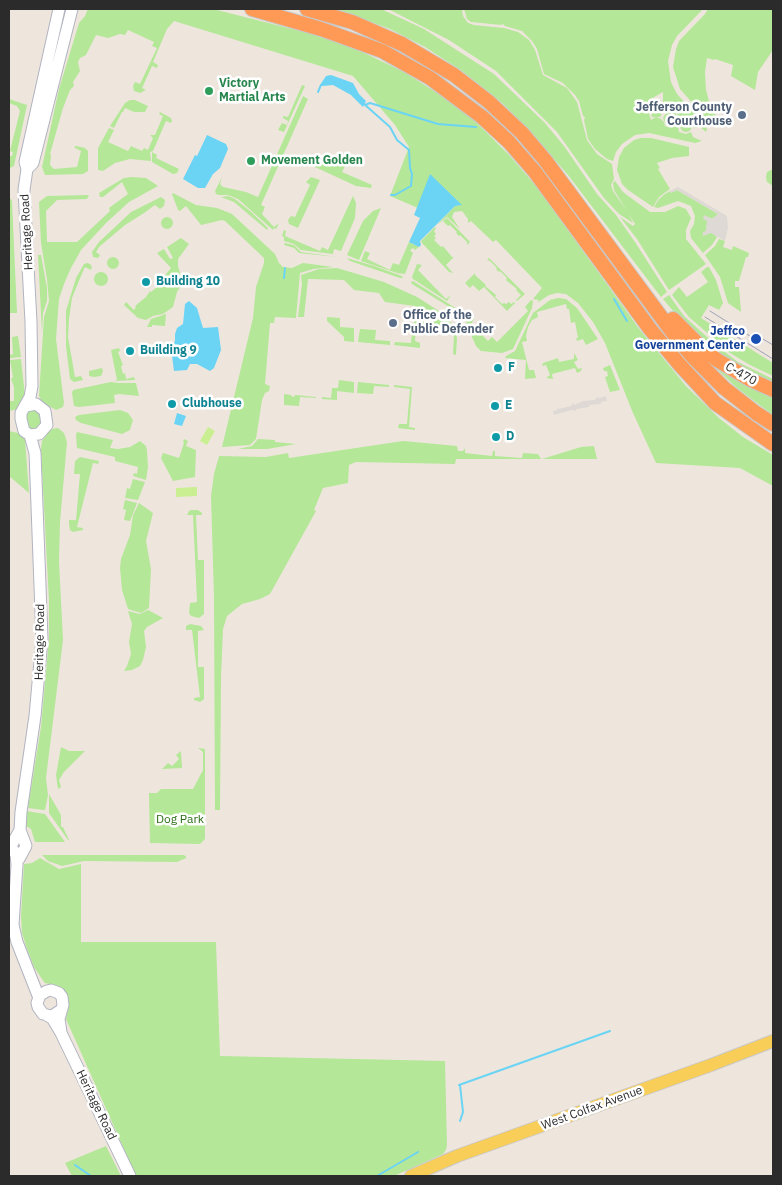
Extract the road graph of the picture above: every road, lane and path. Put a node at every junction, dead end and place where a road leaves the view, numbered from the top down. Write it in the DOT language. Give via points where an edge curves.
graph roads {
  1 [pos="59,9"];
  2 [pos="72,9"];
  3 [pos="252,9"];
  4 [pos="307,9"];
  5 [pos="27,169"];
  6 [pos="644,294"];
  7 [pos="773,390"];
  8 [pos="31,405"];
  9 [pos="773,424"];
  10 [pos="35,435"];
  11 [pos="773,444"];
  12 [pos="43,994"];
  13 [pos="61,1010"];
  14 [pos="48,1016"];
  15 [pos="61,1033"];
  16 [pos="773,1041"];
  17 [pos="130,1176"];
  18 [pos="411,1176"];
  1 -- 5 [label="main road, Heritage Road" via="28,146"];
  2 -- 5 [label="main road, Heritage Road" via="33,164"];
  3 -- 11 [label="highway" via="382,51 441,86 482,117 535,172 679,364 715,403"];
  4 -- 6 [label="highway" via="352,22 402,44 454,75 489,102 545,160"];
  5 -- 8 [label="main road, Heritage Road" via="24,190 31,322"];
  6 -- 7 [label="highway, C-470" via="657,302 717,360"];
  6 -- 9 [label="highway" via="703,367 744,404"];
  8 -- 10 [label="main road" via="22,413 21,422 24,431"];
  8 -- 10 [label="main road" via="44,408 47,418 46,427"];
  10 -- 12 [label="main road, Heritage Road" via="42,639 20,837 11,848 18,858 13,925 32,977"];
  12 -- 13 [label="main road" via="56,991 62,997"];
  12 -- 14 [label="main road" via="38,1008"];
  13 -- 14 [label="main road"];
  13 -- 15 [label="main road, Heritage Road"];
  14 -- 15 [label="main road, Heritage Road"];
  15 -- 17 [label="main road, Heritage Road"];
  16 -- 18 [label="main road, West Colfax Avenue" via="457,1156"];
}
